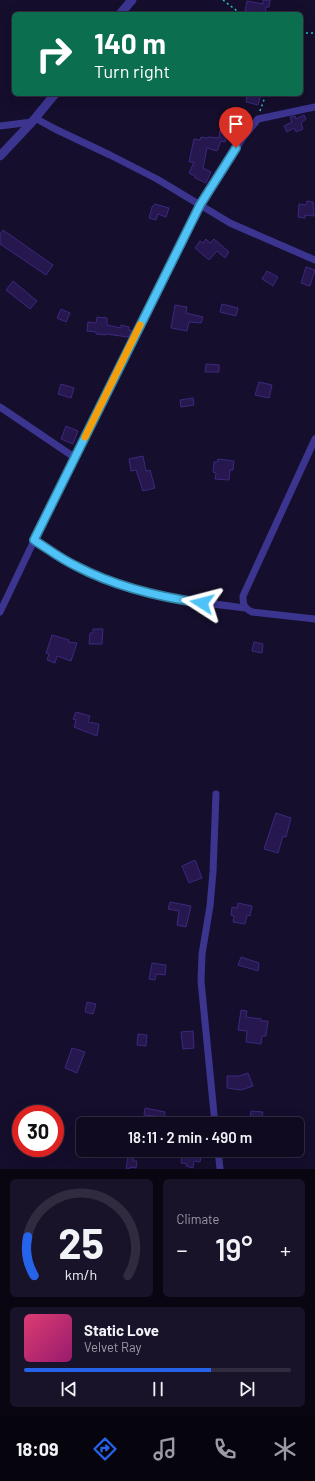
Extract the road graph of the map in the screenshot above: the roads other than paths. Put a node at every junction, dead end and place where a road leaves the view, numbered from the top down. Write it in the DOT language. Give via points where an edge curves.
graph roads {
  1 [pos="132,0"];
  2 [pos="122,12"];
  3 [pos="53,96"];
  4 [pos="315,107"];
  5 [pos="34,120"];
  6 [pos="0,126"];
  7 [pos="0,156"];
  8 [pos="200,205"];
  9 [pos="315,260"];
  10 [pos="0,407"];
  11 [pos="315,439"];
  12 [pos="74,457"];
  13 [pos="34,540"];
  14 [pos="245,608"];
  15 [pos="0,612"];
  16 [pos="315,619"];
  17 [pos="216,794"];
  18 [pos="214,1117"];
  19 [pos="219,1157"];
  20 [pos="220,1169"];
  1 -- 2 [label="street"];
  3 -- 5 [label="street"];
  4 -- 8 [label="street" via="258,119 242,139"];
  5 -- 6 [label="street"];
  5 -- 7 [label="street"];
  5 -- 8 [label="street" via="157,179"];
  8 -- 9 [label="street" via="230,223"];
  8 -- 12 [label="street"];
  10 -- 12 [label="street"];
  11 -- 14 [label="street" via="243,596"];
  12 -- 13 [label="street"];
  13 -- 14 [label="street" via="75,566 139,590 187,601"];
  13 -- 15 [label="street"];
  14 -- 16 [label="street" via="252,612"];
  17 -- 18 [label="street" via="213,872 201,981"];
  19 -- 20 [label="street"];
}
